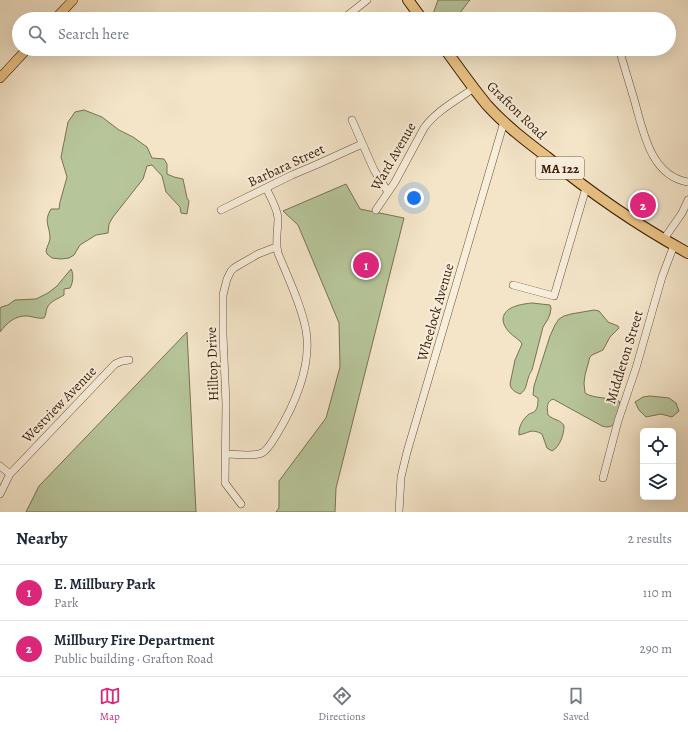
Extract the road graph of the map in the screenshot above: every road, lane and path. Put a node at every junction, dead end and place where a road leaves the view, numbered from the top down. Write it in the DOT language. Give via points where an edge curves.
graph roads {
  1 [pos="72,0"];
  2 [pos="367,0"];
  3 [pos="408,0"];
  4 [pos="61,12"];
  5 [pos="352,12"];
  6 [pos="417,12"];
  7 [pos="20,56"];
  8 [pos="450,56"];
  9 [pos="621,56"];
  10 [pos="0,78"];
  11 [pos="474,88"];
  12 [pos="352,120"];
  13 [pos="504,122"];
  14 [pos="362,144"];
  15 [pos="688,182"];
  16 [pos="266,188"];
  17 [pos="586,188"];
  18 [pos="388,192"];
  19 [pos="688,200"];
  20 [pos="221,210"];
  21 [pos="376,210"];
  22 [pos="664,240"];
  23 [pos="674,245"];
  24 [pos="276,247"];
  25 [pos="688,253"];
  26 [pos="513,285"];
  27 [pos="129,360"];
  28 [pos="226,454"];
  29 [pos="0,466"];
  30 [pos="10,474"];
  31 [pos="603,478"];
  32 [pos="0,494"];
  33 [pos="241,504"];
  34 [pos="399,512"];
  1 -- 4 [label="main road"];
  2 -- 5 [label="street"];
  3 -- 6 [label="highway"];
  7 -- 10 [label="main road"];
  8 -- 11 [label="highway, Grafton Road / MA 122"];
  9 -- 15 [label="street" via="650,149 665,171 677,179"];
  11 -- 13 [label="highway, Grafton Road / MA 122"];
  11 -- 18 [label="street, Ward Avenue" via="448,106 424,128"];
  12 -- 14 [label="street"];
  13 -- 17 [label="highway, Grafton Road / MA 122"];
  13 -- 34 [label="street, Wheelock Avenue" via="407,452 401,477"];
  14 -- 16 [label="street, Barbara Street"];
  14 -- 18 [label="street"];
  16 -- 20 [label="street, Barbara Street"];
  16 -- 24 [label="street" via="278,218"];
  17 -- 22 [label="highway, Grafton Road / MA 122"];
  17 -- 26 [label="street" via="554,296"];
  18 -- 21 [label="street, Ward Avenue"];
  19 -- 22 [label="street"];
  22 -- 23 [label="highway, Grafton Road / MA 122"];
  23 -- 25 [label="highway, Grafton Road / MA 122"];
  23 -- 31 [label="street, Middleton Street" via="618,421"];
  24 -- 28 [label="street, Hilltop Drive" via="239,265 226,279 223,295 223,335"];
  24 -- 28 [label="street" via="301,311 306,331 307,348 303,376 285,421 267,449 256,455"];
  27 -- 30 [label="street, Westview Avenue" via="115,364"];
  28 -- 33 [label="street, Hilltop Drive" via="226,483"];
  29 -- 30 [label="street"];
  30 -- 32 [label="street, Westview Avenue"];
}
